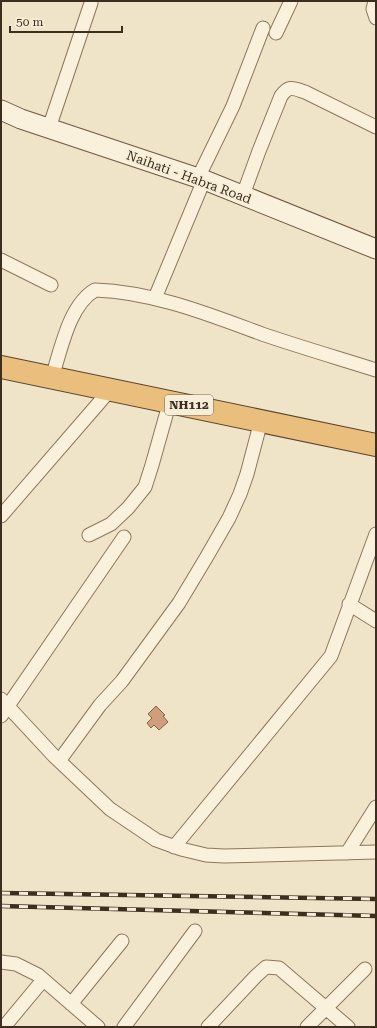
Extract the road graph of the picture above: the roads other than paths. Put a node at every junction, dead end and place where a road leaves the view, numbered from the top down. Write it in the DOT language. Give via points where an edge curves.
graph roads {
  1 [pos="292,1"];
  2 [pos="375,1"];
  3 [pos="91,3"];
  4 [pos="376,18"];
  5 [pos="263,28"];
  6 [pos="276,33"];
  7 [pos="1,110"];
  8 [pos="376,127"];
  9 [pos="48,128"];
  10 [pos="201,179"];
  11 [pos="243,195"];
  12 [pos="376,249"];
  13 [pos="1,260"];
  14 [pos="51,285"];
  15 [pos="155,298"];
  16 [pos="1,366"];
  17 [pos="376,370"];
  18 [pos="52,377"];
  19 [pos="111,389"];
  20 [pos="170,401"];
  21 [pos="261,421"];
  22 [pos="376,446"];
  23 [pos="1,516"];
  24 [pos="376,534"];
  25 [pos="89,535"];
  26 [pos="124,537"];
  27 [pos="349,604"];
  28 [pos="376,621"];
  29 [pos="3,707"];
  30 [pos="59,761"];
  31 [pos="376,807"];
  32 [pos="174,847"];
  33 [pos="376,852"];
  34 [pos="347,853"];
  35 [pos="195,931"];
  36 [pos="122,941"];
  37 [pos="1,962"];
  38 [pos="365,969"];
  39 [pos="43,980"];
  40 [pos="71,1004"];
  41 [pos="326,1009"];
  42 [pos="91,1025"];
  43 [pos="4,1027"];
  44 [pos="124,1027"];
  45 [pos="208,1027"];
  46 [pos="307,1027"];
  47 [pos="348,1027"];
  1 -- 6 [label="street"];
  2 -- 4 [label="street" via="373,9"];
  3 -- 9 [label="street"];
  5 -- 10 [label="street" via="234,106"];
  7 -- 9 [label="main road, Naihati - Habra Road"];
  8 -- 11 [label="street" via="305,92 293,88 286,90 272,117"];
  9 -- 10 [label="main road, Naihati - Habra Road"];
  10 -- 11 [label="main road, Naihati - Habra Road"];
  10 -- 15 [label="street"];
  11 -- 12 [label="main road, Naihati - Habra Road"];
  13 -- 14 [label="street"];
  15 -- 17 [label="street"];
  15 -- 18 [label="street" via="106,290 95,290 90,293 79,305 70,322"];
  16 -- 18 [label="highway, NH112"];
  18 -- 19 [label="highway, NH112"];
  19 -- 20 [label="highway, NH112"];
  19 -- 23 [label="street"];
  20 -- 21 [label="highway, NH112"];
  20 -- 25 [label="street" via="145,487 111,524"];
  21 -- 22 [label="highway, NH112"];
  21 -- 30 [label="street" via="240,494 206,558 179,602"];
  24 -- 27 [label="street"];
  26 -- 29 [label="street"];
  27 -- 28 [label="street"];
  27 -- 32 [label="street" via="331,656"];
  29 -- 30 [label="street"];
  30 -- 32 [label="street" via="110,809 156,840"];
  31 -- 34 [label="street"];
  32 -- 34 [label="street" via="206,855 224,856"];
  33 -- 34 [label="street"];
  35 -- 44 [label="street"];
  36 -- 40 [label="street"];
  37 -- 39 [label="street" via="16,964"];
  38 -- 41 [label="street"];
  39 -- 40 [label="street"];
  39 -- 43 [label="street"];
  40 -- 42 [label="street"];
  41 -- 45 [label="street" via="279,968 266,967"];
  41 -- 46 [label="street"];
  41 -- 47 [label="street"];
}
